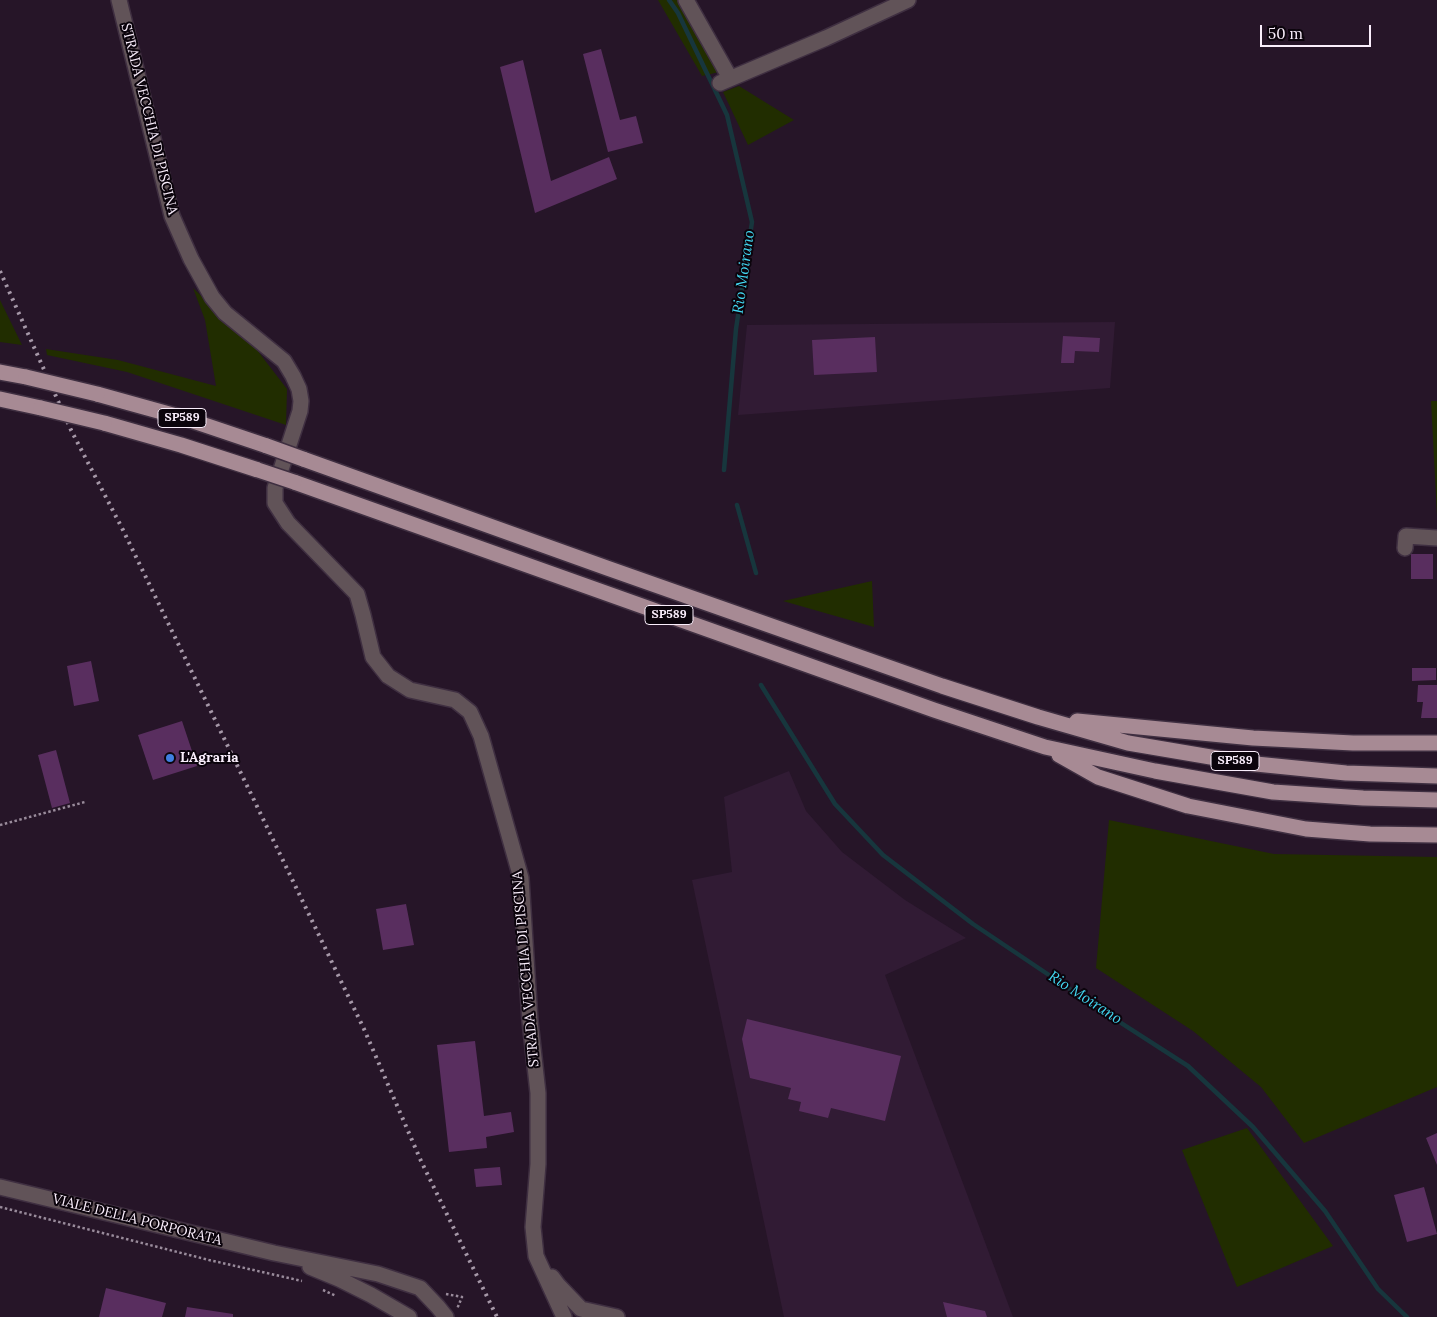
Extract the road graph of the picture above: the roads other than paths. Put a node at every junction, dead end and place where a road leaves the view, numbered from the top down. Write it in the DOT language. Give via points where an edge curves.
graph roads {
  1 [pos="119,0"];
  2 [pos="686,0"];
  3 [pos="908,0"];
  4 [pos="0,372"];
  5 [pos="0,399"];
  6 [pos="1437,538"];
  7 [pos="1404,548"];
  8 [pos="1038,717"];
  9 [pos="1437,743"];
  10 [pos="1045,747"];
  11 [pos="1437,776"];
  12 [pos="1437,800"];
  13 [pos="1437,836"];
  14 [pos="0,1187"];
  15 [pos="274,1253"];
  16 [pos="536,1256"];
  17 [pos="409,1317"];
  18 [pos="446,1317"];
  19 [pos="564,1317"];
  20 [pos="617,1317"];
  1 -- 16 [label="street, STRADA VECCHIA DI PISCINA" via="172,216 191,259 225,313 284,361 299,389 300,412 275,488 275,503 288,523 357,594 373,657 388,676 410,690 455,700 470,712 481,736 521,878 538,1093 538,1164 533,1227"];
  2 -- 3 [label="street" via="725,80"];
  4 -- 8 [label="main road, SP589, bridge" via="188,419 779,629"];
  5 -- 10 [label="main road, SP589, bridge" via="104,423 258,470"];
  6 -- 7 [label="street" via="1406,536"];
  8 -- 9 [label="main road" via="1253,738"];
  8 -- 11 [label="main road, SP589" via="1128,743 1246,763 1346,773"];
  10 -- 12 [label="main road, SP589" via="1273,792"];
  10 -- 13 [label="main road" via="1098,777 1188,806 1306,829"];
  14 -- 15 [label="street, VIALE DELLA PORPORATA"];
  15 -- 17 [label="street" via="339,1279"];
  15 -- 18 [label="street" via="378,1274 420,1288"];
  16 -- 19 [label="street"];
  16 -- 20 [label="street" via="581,1309"];
}
